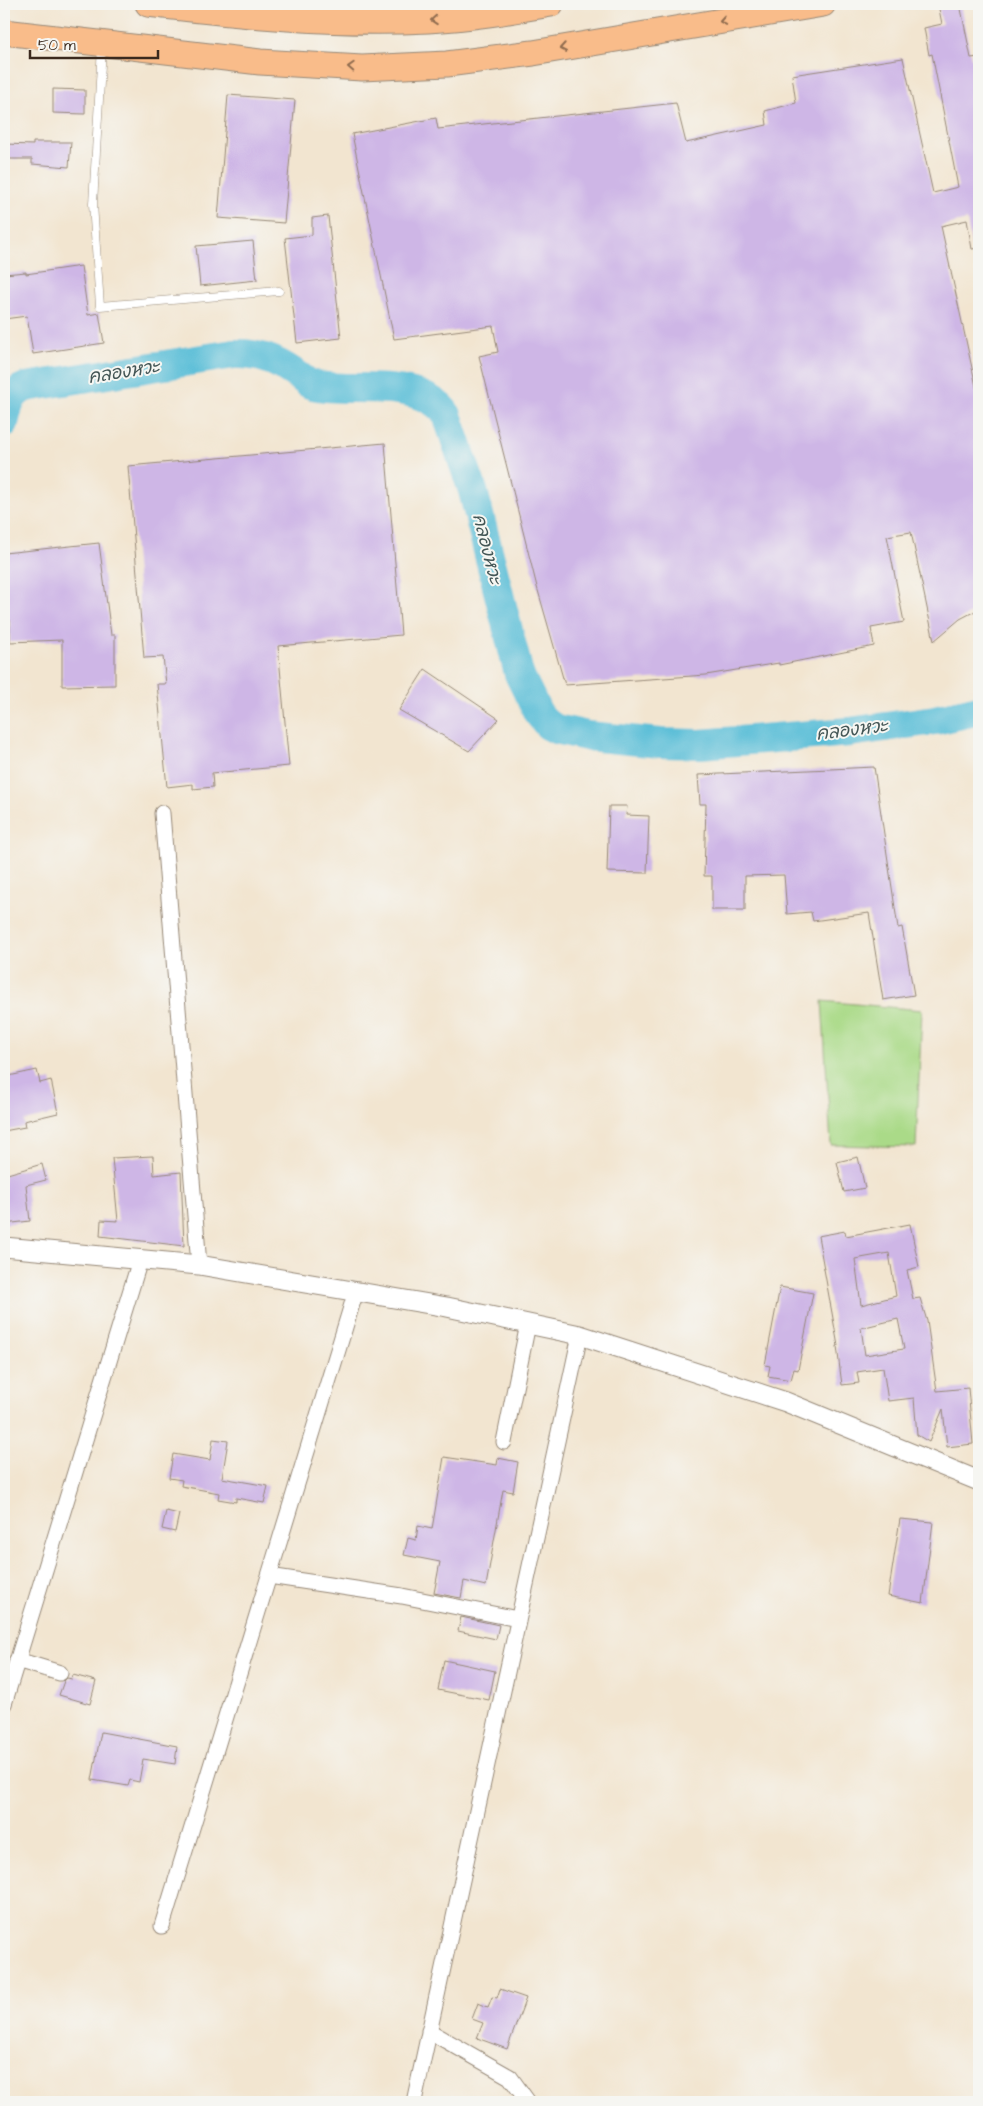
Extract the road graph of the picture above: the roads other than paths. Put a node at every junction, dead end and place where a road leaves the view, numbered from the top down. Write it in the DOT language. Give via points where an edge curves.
graph roads {
  1 [pos="148,4"];
  2 [pos="551,4"];
  3 [pos="822,4"];
  4 [pos="4,32"];
  5 [pos="102,45"];
  6 [pos="279,291"];
  7 [pos="162,813"];
  8 [pos="4,1247"];
  9 [pos="140,1260"];
  10 [pos="199,1266"];
  11 [pos="356,1291"];
  12 [pos="528,1324"];
  13 [pos="580,1335"];
  14 [pos="504,1442"];
  15 [pos="979,1480"];
  16 [pos="269,1576"];
  17 [pos="518,1619"];
  18 [pos="17,1660"];
  19 [pos="60,1673"];
  20 [pos="4,1704"];
  21 [pos="162,1926"];
  22 [pos="429,2031"];
  23 [pos="414,2102"];
  24 [pos="528,2102"];
  2 -- 1 [label="highway, one-way" via="466,17 372,22 282,18"];
  3 -- 5 [label="highway, one-way" via="524,55 400,67 270,62"];
  4 -- 5 [label="highway"];
  5 -- 6 [label="lane" via="93,204 100,306"];
  7 -- 10 [label="street"];
  8 -- 9 [label="street"];
  9 -- 10 [label="street"];
  9 -- 18 [label="street"];
  10 -- 11 [label="street"];
  11 -- 12 [label="street"];
  11 -- 16 [label="street"];
  12 -- 13 [label="street"];
  12 -- 14 [label="street"];
  13 -- 15 [label="street" via="786,1402"];
  13 -- 17 [label="street"];
  16 -- 17 [label="street" via="402,1596"];
  16 -- 21 [label="street"];
  17 -- 22 [label="street"];
  18 -- 19 [label="street"];
  18 -- 20 [label="street"];
  22 -- 23 [label="street"];
  22 -- 24 [label="street" via="510,2077"];
}
